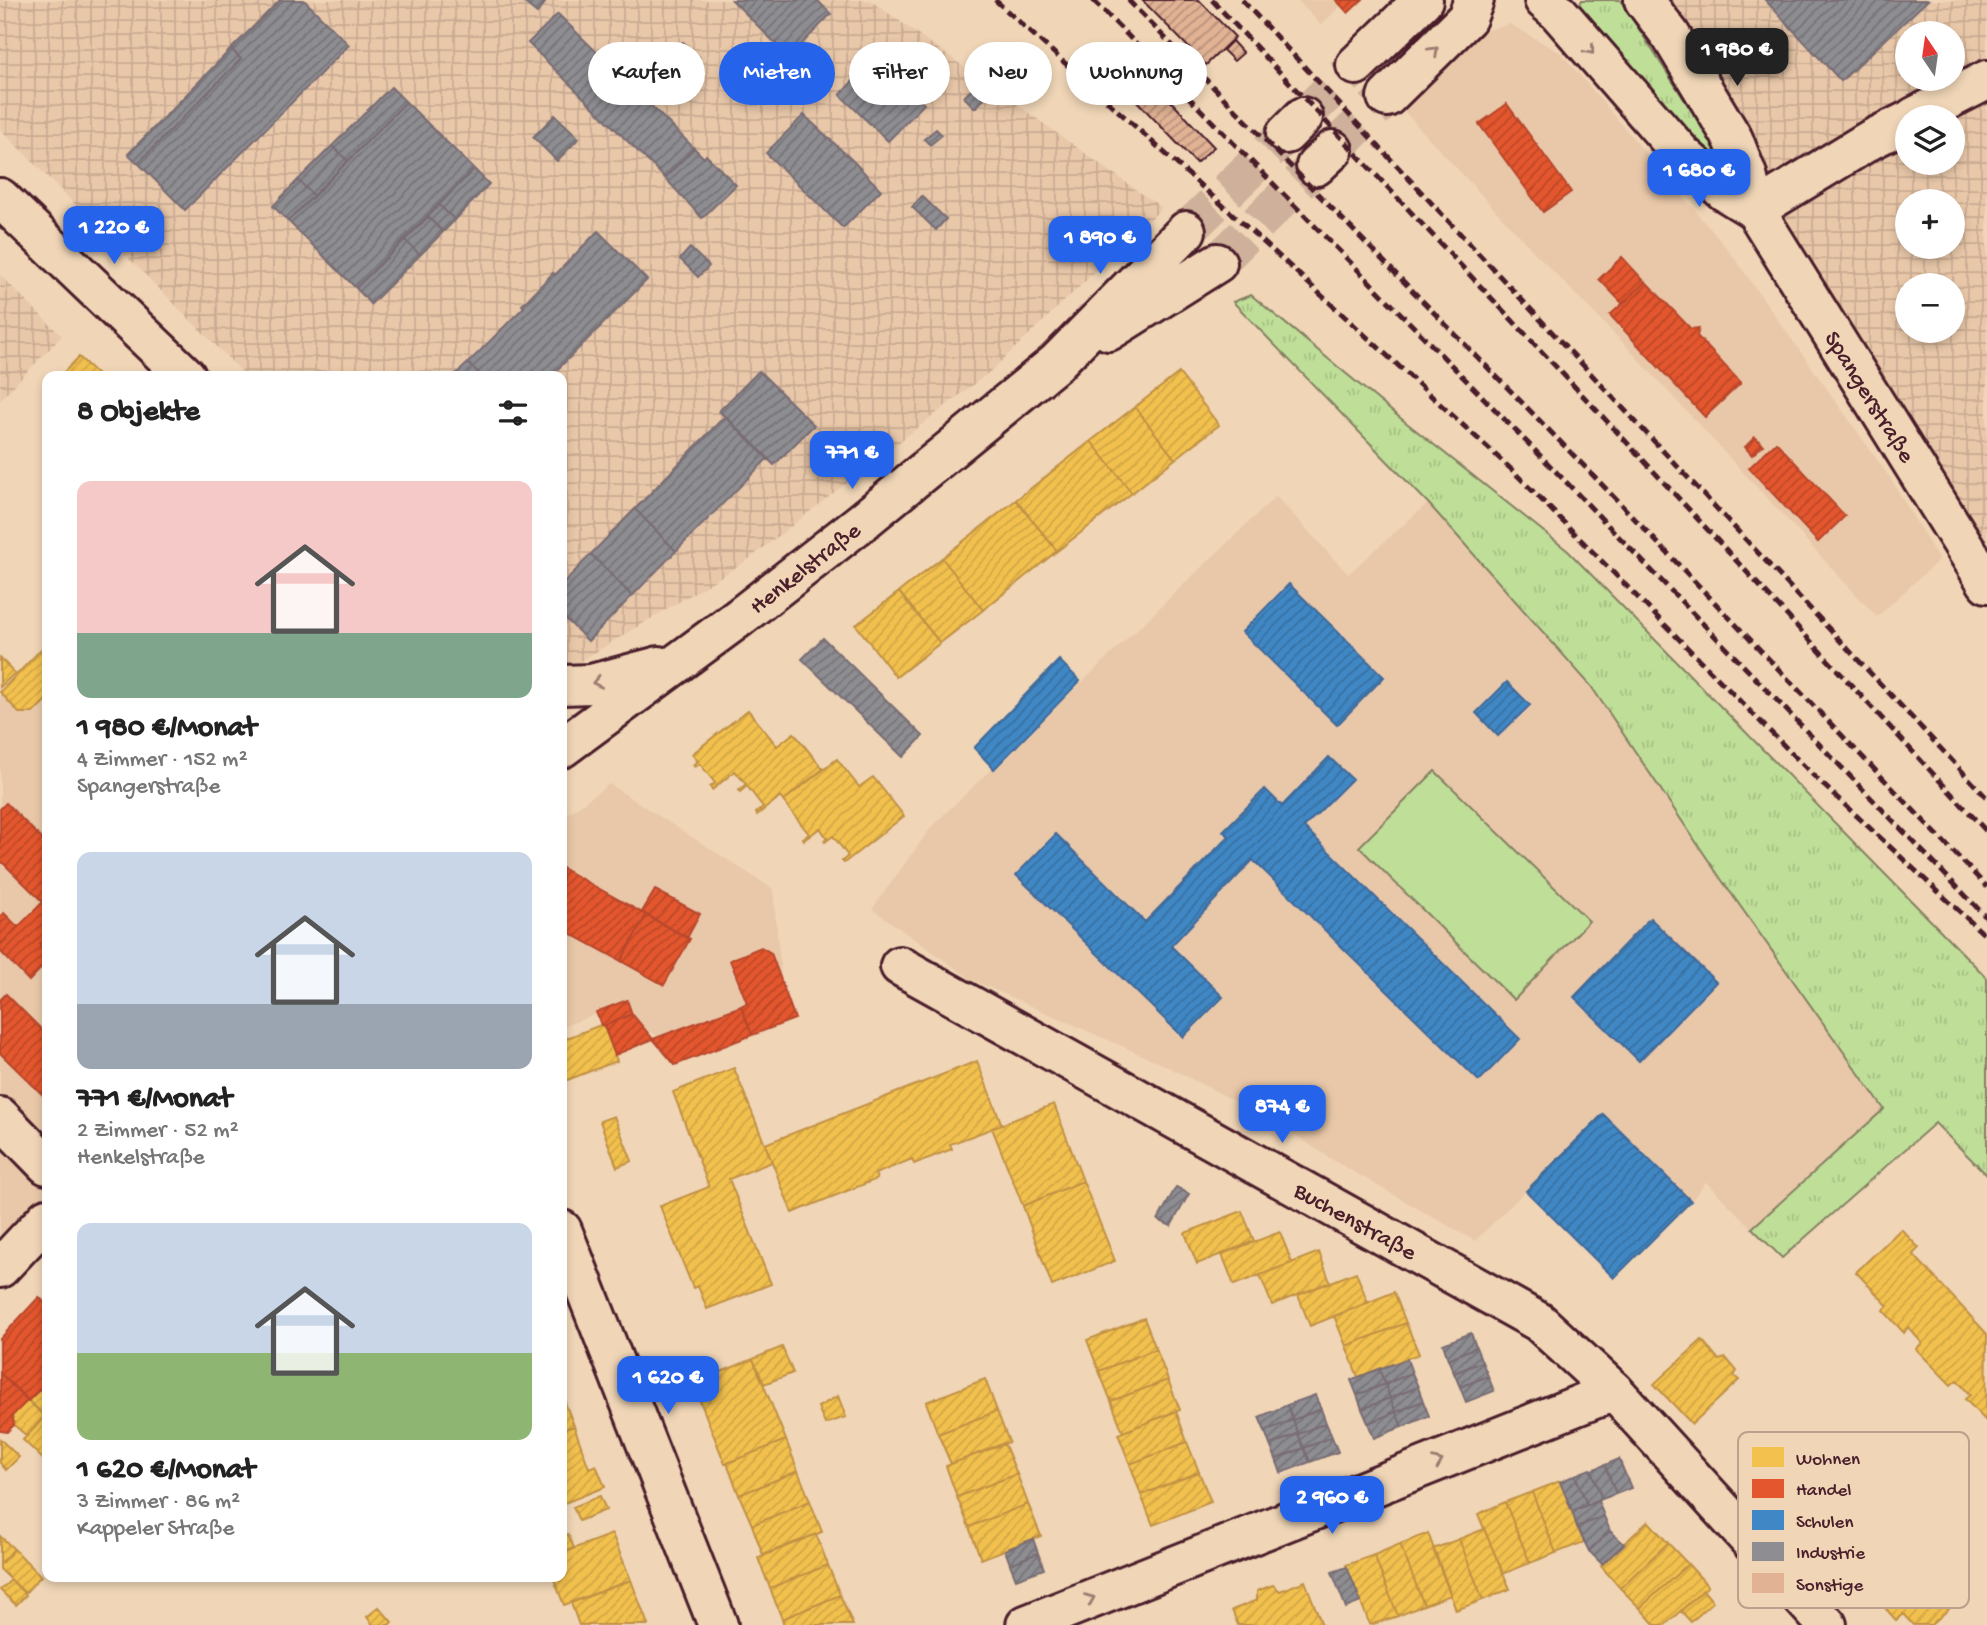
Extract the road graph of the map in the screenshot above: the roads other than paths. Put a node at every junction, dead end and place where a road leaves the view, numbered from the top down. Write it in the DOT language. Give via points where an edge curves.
graph roads {
  1 [pos="1423,0"];
  2 [pos="1474,0"];
  3 [pos="1544,0"];
  4 [pos="1644,0"];
  5 [pos="1356,65"];
  6 [pos="1987,80"];
  7 [pos="1387,97"];
  8 [pos="1938,105"];
  9 [pos="1895,128"];
  10 [pos="0,198"];
  11 [pos="1755,210"];
  12 [pos="1186,230"];
  13 [pos="1217,263"];
  14 [pos="1056,363"];
  15 [pos="181,371"];
  16 [pos="1987,583"];
  17 [pos="678,661"];
  18 [pos="567,685"];
  19 [pos="567,744"];
  20 [pos="900,966"];
  21 [pos="0,1117"];
  22 [pos="42,1160"];
  23 [pos="42,1224"];
  24 [pos="567,1243"];
  25 [pos="0,1268"];
  26 [pos="1615,1391"];
  27 [pos="1738,1527"];
  28 [pos="1812,1608"];
  29 [pos="718,1625"];
  30 [pos="1026,1625"];
  31 [pos="1827,1625"];
  1 -- 5 [label="street"];
  7 -- 2 [label="street, one-way" via="1467,18"];
  3 -- 11 [label="street, Spangerstraße, one-way" via="1682,154 1724,191"];
  4 -- 11 [label="street, Spangerstraße" via="1733,139"];
  6 -- 8 [label="street"];
  9 -- 11 [label="street"];
  10 -- 15 [label="street"];
  11 -- 16 [label="street, Spangerstraße"];
  12 -- 14 [label="street, Henkelstraße"];
  13 -- 14 [label="street, Henkelstraße"];
  14 -- 17 [label="street, Henkelstraße" via="842,537"];
  17 -- 18 [label="street, Henkelstraße, one-way" via="591,684"];
  17 -- 19 [label="street, Henkelstraße"];
  20 -- 26 [label="street, Buchenstraße" via="1539,1322"];
  21 -- 22 [label="street"];
  23 -- 25 [label="street"];
  24 -- 29 [label="street"];
  26 -- 27 [label="street, Buchenstraße"];
  30 -- 26 [label="street, one-way"];
  28 -- 31 [label="street, Buchenstraße"];
}
